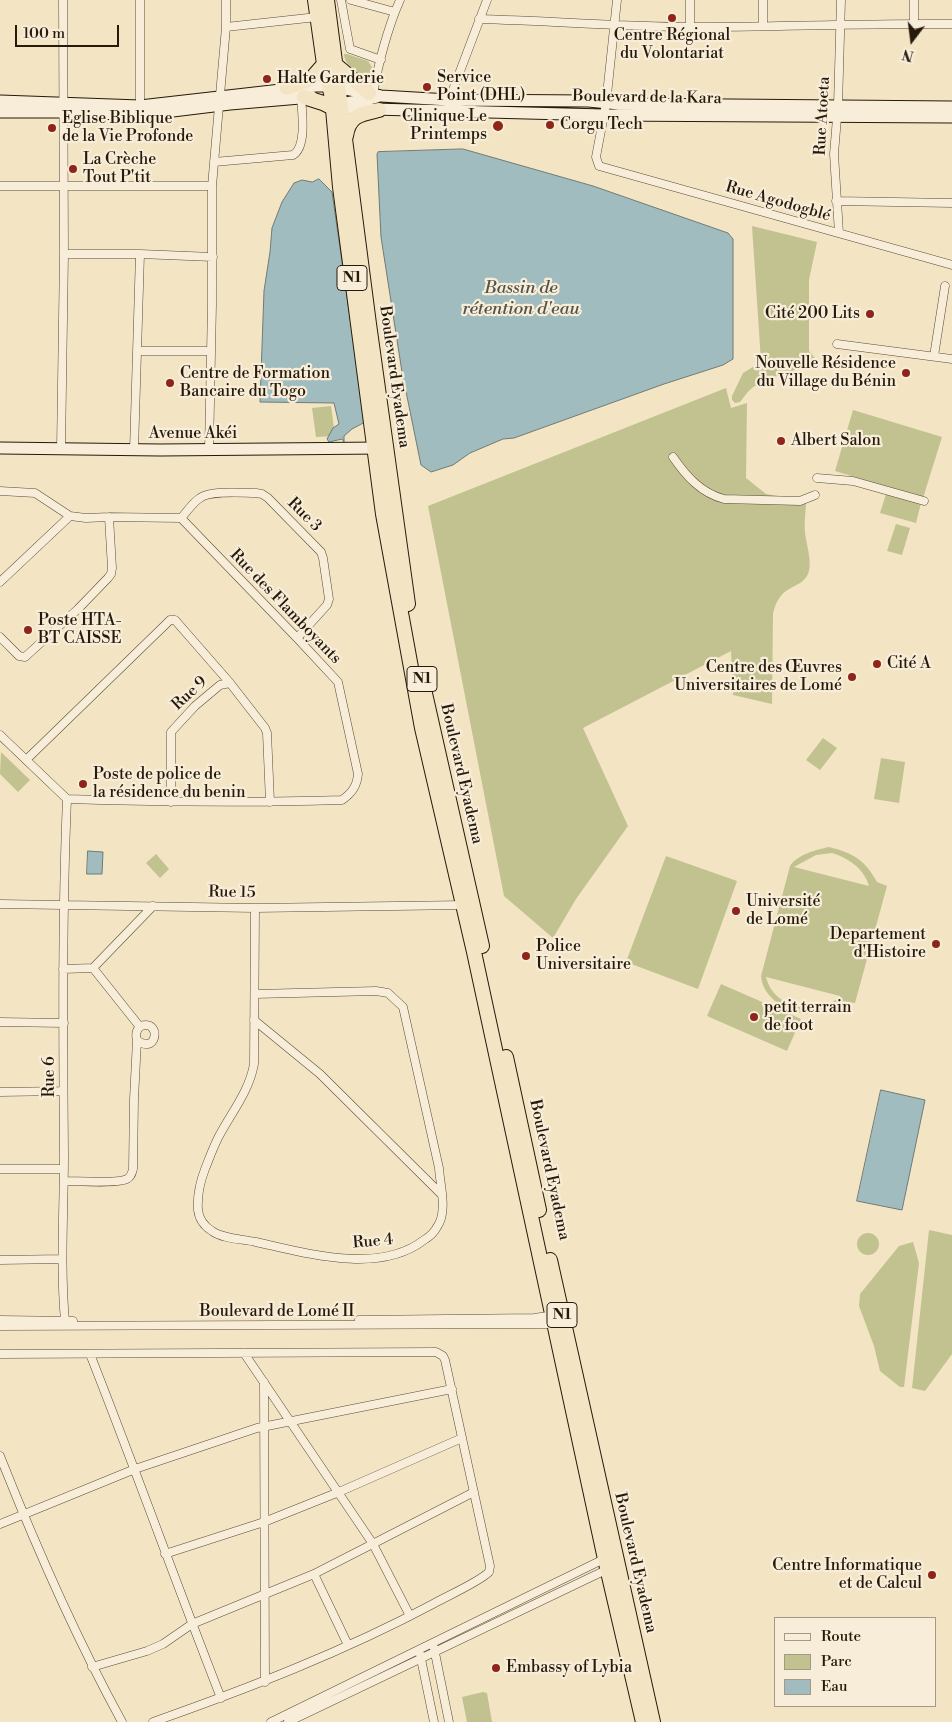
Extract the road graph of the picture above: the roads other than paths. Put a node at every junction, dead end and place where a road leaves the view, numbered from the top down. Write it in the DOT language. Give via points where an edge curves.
graph roads {
  1 [pos="63,0"];
  2 [pos="140,0"];
  3 [pos="226,0"];
  4 [pos="315,0"];
  5 [pos="327,0"];
  6 [pos="341,0"];
  7 [pos="351,0"];
  8 [pos="400,0"];
  9 [pos="486,0"];
  10 [pos="617,0"];
  11 [pos="690,0"];
  12 [pos="763,0"];
  13 [pos="841,0"];
  14 [pos="914,0"];
  15 [pos="395,12"];
  16 [pos="317,17"];
  17 [pos="479,19"];
  18 [pos="914,24"];
  19 [pos="952,24"];
  20 [pos="841,25"];
  21 [pos="614,26"];
  22 [pos="763,26"];
  23 [pos="226,27"];
  24 [pos="690,27"];
  25 [pos="381,60"];
  26 [pos="330,64"];
  27 [pos="297,92"];
  28 [pos="375,98"];
  29 [pos="336,99"];
  30 [pos="0,101"];
  31 [pos="219,101"];
  32 [pos="448,106"];
  33 [pos="63,107"];
  34 [pos="952,107"];
  35 [pos="605,108"];
  36 [pos="140,110"];
  37 [pos="837,111"];
  38 [pos="0,112"];
  39 [pos="952,117"];
  40 [pos="346,139"];
  41 [pos="214,162"];
  42 [pos="0,186"];
  43 [pos="212,186"];
  44 [pos="63,187"];
  45 [pos="836,201"];
  46 [pos="952,203"];
  47 [pos="839,233"];
  48 [pos="64,254"];
  49 [pos="140,254"];
  50 [pos="213,257"];
  51 [pos="952,264"];
  52 [pos="945,286"];
  53 [pos="838,344"];
  54 [pos="137,351"];
  55 [pos="211,351"];
  56 [pos="934,356"];
  57 [pos="952,359"];
  58 [pos="0,448"];
  59 [pos="380,448"];
  60 [pos="61,449"];
  61 [pos="134,450"];
  62 [pos="208,450"];
  63 [pos="673,457"];
  64 [pos="817,478"];
  65 [pos="0,491"];
  66 [pos="815,495"];
  67 [pos="924,501"];
  68 [pos="70,516"];
  69 [pos="109,517"];
  70 [pos="181,518"];
  71 [pos="0,582"];
  72 [pos="0,637"];
  73 [pos="297,638"];
  74 [pos="230,684"];
  75 [pos="1,738"];
  76 [pos="26,760"];
  77 [pos="67,799"];
  78 [pos="171,802"];
  79 [pos="270,802"];
  80 [pos="0,904"];
  81 [pos="63,904"];
  82 [pos="153,906"];
  83 [pos="469,906"];
  84 [pos="255,908"];
  85 [pos="93,968"];
  86 [pos="63,969"];
  87 [pos="255,994"];
  88 [pos="254,1020"];
  89 [pos="0,1022"];
  90 [pos="64,1023"];
  91 [pos="140,1026"];
  92 [pos="137,1040"];
  93 [pos="63,1091"];
  94 [pos="0,1092"];
  95 [pos="64,1168"];
  96 [pos="0,1169"];
  97 [pos="64,1181"];
  98 [pos="442,1195"];
  99 [pos="62,1259"];
  100 [pos="0,1260"];
  101 [pos="558,1319"];
  102 [pos="0,1320"];
  103 [pos="65,1321"];
  104 [pos="0,1326"];
  105 [pos="244,1353"];
  106 [pos="0,1354"];
  107 [pos="90,1354"];
  108 [pos="264,1382"];
  109 [pos="452,1389"];
  110 [pos="290,1421"];
  111 [pos="264,1427"];
  112 [pos="462,1438"];
  113 [pos="0,1456"];
  114 [pos="135,1468"];
  115 [pos="339,1492"];
  116 [pos="474,1492"];
  117 [pos="23,1515"];
  118 [pos="264,1522"];
  119 [pos="0,1524"];
  120 [pos="373,1544"];
  121 [pos="165,1554"];
  122 [pos="611,1562"];
  123 [pos="314,1574"];
  124 [pos="264,1595"];
  125 [pos="410,1616"];
  126 [pos="192,1624"];
  127 [pos="433,1643"];
  128 [pos="348,1645"];
  129 [pos="419,1650"];
  130 [pos="435,1653"];
  131 [pos="421,1659"];
  132 [pos="92,1667"];
  133 [pos="265,1682"];
  134 [pos="221,1698"];
  135 [pos="285,1720"];
  136 [pos="122,1722"];
  137 [pos="153,1722"];
  138 [pos="271,1722"];
  139 [pos="434,1722"];
  140 [pos="449,1722"];
  141 [pos="642,1722"];
  142 [pos="653,1722"];
  1 -- 33 [label="street"];
  2 -- 36 [label="street"];
  3 -- 23 [label="street"];
  4 -- 16 [label="highway, N1"];
  5 -- 26 [label="highway, Boulevard Eyadema / N1"];
  6 -- 25 [label="street" via="349,48"];
  7 -- 15 [label="street"];
  8 -- 15 [label="street"];
  9 -- 17 [label="street"];
  10 -- 21 [label="street"];
  11 -- 24 [label="street"];
  12 -- 22 [label="street"];
  13 -- 20 [label="street, Rue Atoeta"];
  14 -- 18 [label="street"];
  15 -- 25 [label="street"];
  16 -- 23 [label="street"];
  16 -- 26 [label="highway, N1"];
  17 -- 21 [label="street"];
  17 -- 32 [label="street"];
  18 -- 19 [label="street"];
  18 -- 20 [label="street"];
  20 -- 22 [label="street"];
  20 -- 37 [label="street, Rue Atoeta"];
  21 -- 24 [label="street"];
  21 -- 35 [label="street"];
  22 -- 24 [label="street"];
  23 -- 31 [label="street"];
  25 -- 28 [label="street"];
  26 -- 27 [label="highway"];
  26 -- 28 [label="highway"];
  26 -- 29 [label="highway, Boulevard Eyadema / N1"];
  27 -- 29 [label="main road"];
  27 -- 29 [label="highway" via="323,103"];
  27 -- 31 [label="main road"];
  27 -- 31 [label="main road"];
  27 -- 41 [label="street" via="302,130 298,152"];
  28 -- 29 [label="main road, Boulevard de la Kara"];
  28 -- 29 [label="main road, Boulevard de la Kara"];
  28 -- 32 [label="main road, Boulevard de la Kara"];
  28 -- 40 [label="highway" via="354,118"];
  29 -- 40 [label="highway, Boulevard Eyadema / N1"];
  29 -- 59 [label="highway, N1" via="340,187"];
  30 -- 33 [label="main road"];
  31 -- 36 [label="main road"];
  31 -- 41 [label="street"];
  32 -- 35 [label="main road, Boulevard de la Kara" via="588,101"];
  33 -- 36 [label="main road"];
  33 -- 38 [label="main road"];
  33 -- 44 [label="street"];
  34 -- 37 [label="main road, Boulevard de la Kara"];
  35 -- 37 [label="main road, Boulevard de la Kara"];
  35 -- 47 [label="street, Rue Agodogblé" via="596,157 602,168"];
  37 -- 39 [label="main road, Boulevard de la Kara"];
  37 -- 45 [label="street, Rue Atoeta" via="834,154"];
  40 -- 59 [label="highway, Boulevard Eyadema / N1"];
  41 -- 43 [label="street"];
  42 -- 44 [label="street"];
  43 -- 44 [label="street"];
  43 -- 50 [label="street"];
  44 -- 48 [label="street"];
  45 -- 46 [label="street"];
  45 -- 47 [label="street, Rue Atoeta"];
  47 -- 51 [label="street, Rue Agodogblé"];
  48 -- 49 [label="street"];
  48 -- 60 [label="street"];
  49 -- 50 [label="street"];
  49 -- 54 [label="street"];
  50 -- 55 [label="street"];
  52 -- 56 [label="street"];
  53 -- 56 [label="street"];
  54 -- 55 [label="street"];
  54 -- 61 [label="street"];
  55 -- 62 [label="street"];
  56 -- 57 [label="street"];
  58 -- 60 [label="main road, Avenue Akéi"];
  59 -- 62 [label="main road, Avenue Akéi"];
  59 -- 83 [label="highway, Boulevard Eyadema / N1" via="415,642"];
  60 -- 61 [label="main road, Avenue Akéi"];
  61 -- 62 [label="main road, Avenue Akéi"];
  63 -- 66 [label="street" via="694,483 713,496 800,501"];
  64 -- 67 [label="street" via="853,481"];
  65 -- 68 [label="street" via="35,493"];
  68 -- 69 [label="street"];
  68 -- 71 [label="street"];
  69 -- 70 [label="street"];
  69 -- 72 [label="street" via="111,574 25,657 19,656"];
  70 -- 73 [label="street, Rue des Flamboyants"];
  70 -- 73 [label="street, Rue 3" via="195,502 208,494 262,494 317,547 323,558 329,599"];
  73 -- 79 [label="street, Rue des Flamboyants" via="338,682 358,774 357,783 342,800"];
  74 -- 76 [label="street" via="178,624 170,620"];
  74 -- 78 [label="street, Rue 9" via="220,685 170,732"];
  74 -- 79 [label="street, Rue 9" via="267,733"];
  75 -- 76 [label="street"];
  76 -- 77 [label="street"];
  77 -- 78 [label="street, Rue des Flamboyants"];
  77 -- 81 [label="street, Rue 6"];
  78 -- 79 [label="street, Rue des Flamboyants"];
  80 -- 81 [label="street, Rue 15"];
  81 -- 82 [label="street, Rue 15"];
  81 -- 86 [label="street, Rue 6"];
  82 -- 84 [label="street, Rue 15"];
  82 -- 85 [label="street"];
  83 -- 84 [label="street, Rue 15"];
  83 -- 101 [label="highway, Boulevard Eyadema / N1"];
  84 -- 87 [label="street, Rue 4"];
  85 -- 86 [label="street"];
  85 -- 91 [label="street"];
  86 -- 90 [label="street, Rue 6"];
  87 -- 88 [label="street, Rue 4"];
  87 -- 98 [label="street, Rue 4" via="376,991 388,993 400,1003 427,1114"];
  88 -- 98 [label="street" via="320,1074"];
  88 -- 98 [label="street, Rue 4" via="252,1077 217,1139 199,1188 201,1221 211,1231 275,1247 343,1258 385,1257 412,1249 432,1234 441,1220"];
  89 -- 90 [label="street"];
  90 -- 93 [label="street, Rue 6"];
  91 -- 92 [label="street"];
  91 -- 92 [label="street" via="150,1026 155,1036 148,1044"];
  92 -- 97 [label="street" via="131,1176 126,1180"];
  93 -- 94 [label="street"];
  93 -- 95 [label="street, Rue 6"];
  95 -- 96 [label="street"];
  95 -- 97 [label="street, Rue 6"];
  97 -- 99 [label="street, Rue 6"];
  99 -- 100 [label="street"];
  99 -- 103 [label="street, Rue 6"];
  101 -- 103 [label="street, Boulevard de Lomé II"];
  101 -- 104 [label="street, Boulevard de Lomé II"];
  101 -- 122 [label="highway, N1"];
  102 -- 103 [label="street, Boulevard de Lomé II"];
  105 -- 107 [label="street"];
  105 -- 108 [label="street"];
  105 -- 109 [label="street" via="436,1352 445,1360"];
  106 -- 107 [label="street"];
  107 -- 114 [label="street"];
  108 -- 110 [label="street"];
  108 -- 111 [label="street"];
  109 -- 110 [label="street"];
  109 -- 112 [label="street"];
  110 -- 111 [label="street"];
  110 -- 115 [label="street"];
  111 -- 114 [label="street"];
  111 -- 118 [label="street"];
  112 -- 115 [label="street"];
  112 -- 116 [label="street"];
  113 -- 117 [label="street"];
  114 -- 117 [label="street"];
  114 -- 121 [label="street"];
  115 -- 118 [label="street"];
  115 -- 120 [label="street"];
  116 -- 120 [label="street"];
  116 -- 125 [label="street" via="489,1572"];
  117 -- 119 [label="street"];
  117 -- 132 [label="street"];
  118 -- 121 [label="street"];
  118 -- 124 [label="street"];
  120 -- 123 [label="street"];
  120 -- 125 [label="street"];
  121 -- 126 [label="street"];
  122 -- 127 [label="street"];
  122 -- 130 [label="street"];
  122 -- 141 [label="highway, Boulevard Eyadema / N1"];
  122 -- 142 [label="highway, Boulevard Eyadema / N1"];
  123 -- 124 [label="street"];
  123 -- 128 [label="street"];
  124 -- 126 [label="street"];
  124 -- 133 [label="street"];
  125 -- 128 [label="street"];
  126 -- 132 [label="street" via="147,1651"];
  126 -- 134 [label="street"];
  127 -- 129 [label="street"];
  127 -- 130 [label="street"];
  128 -- 133 [label="street"];
  129 -- 131 [label="street"];
  129 -- 135 [label="street"];
  130 -- 131 [label="street"];
  130 -- 140 [label="street"];
  131 -- 135 [label="street"];
  131 -- 139 [label="street"];
  132 -- 136 [label="street"];
  133 -- 134 [label="street"];
  134 -- 137 [label="street"];
  135 -- 138 [label="street"];
}
